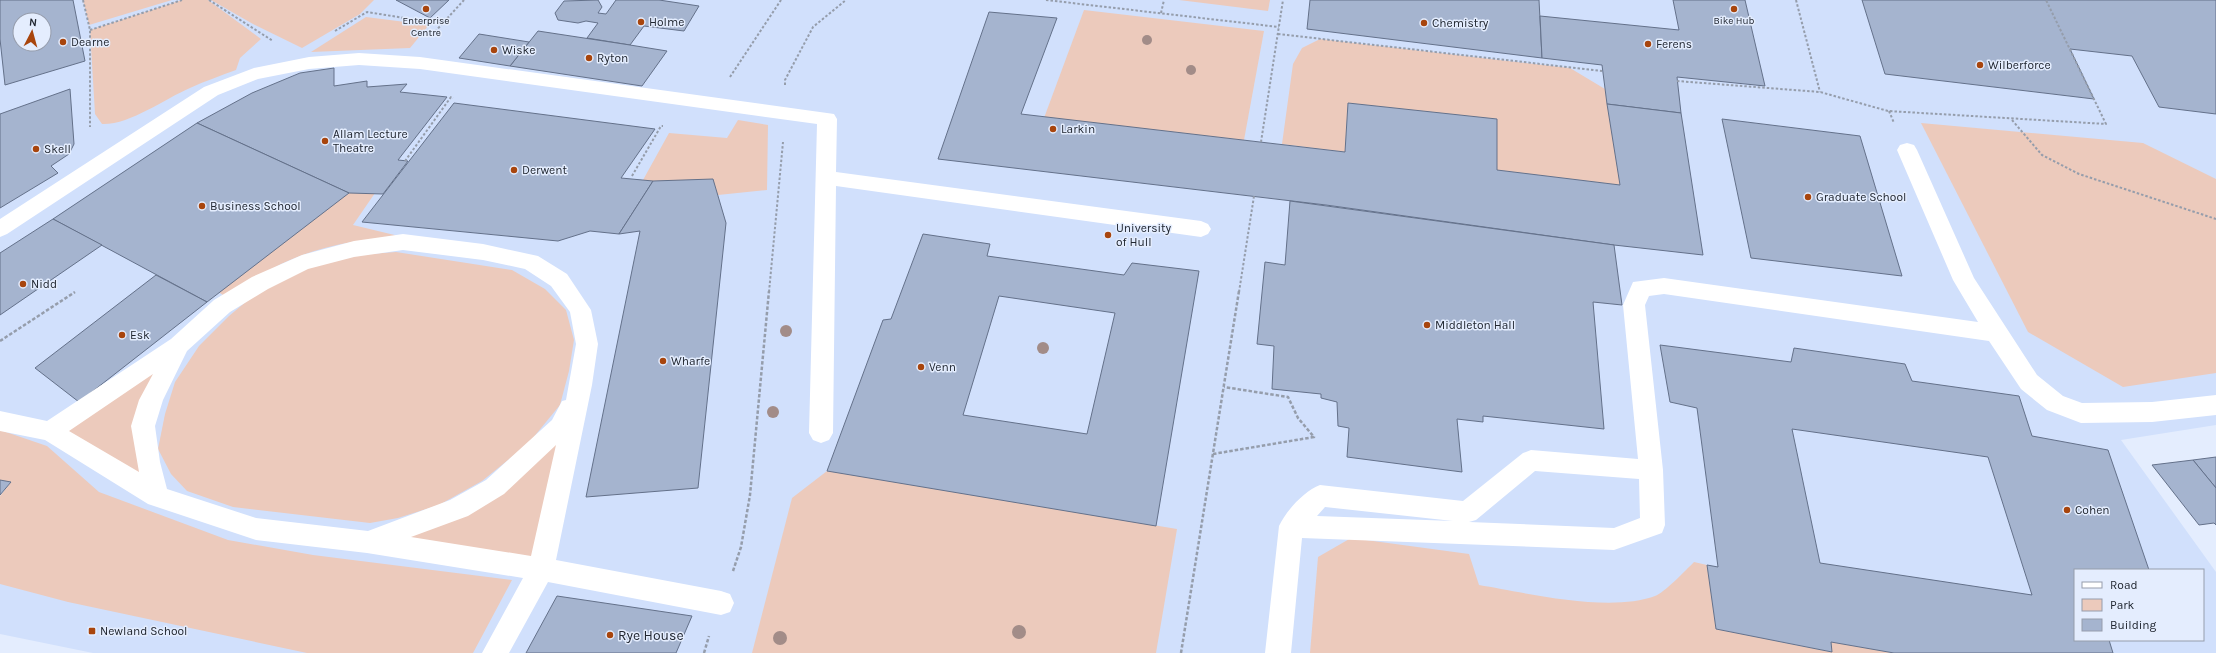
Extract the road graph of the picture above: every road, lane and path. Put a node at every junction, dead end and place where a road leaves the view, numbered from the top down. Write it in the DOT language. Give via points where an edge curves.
graph roads {
  1 [pos="83,0"];
  2 [pos="182,0"];
  3 [pos="209,0"];
  4 [pos="464,0"];
  5 [pos="781,0"];
  6 [pos="846,0"];
  7 [pos="1046,0"];
  8 [pos="1164,0"];
  9 [pos="1283,0"];
  10 [pos="1796,0"];
  11 [pos="2046,0"];
  12 [pos="1161,13"];
  13 [pos="442,24"];
  14 [pos="1279,27"];
  15 [pos="90,30"];
  16 [pos="330,34"];
  17 [pos="1278,34"];
  18 [pos="270,39"];
  19 [pos="405,62"];
  20 [pos="1602,71"];
  21 [pos="1677,81"];
  22 [pos="1820,92"];
  23 [pos="458,98"];
  24 [pos="712,104"];
  25 [pos="786,115"];
  26 [pos="2012,120"];
  27 [pos="653,125"];
  28 [pos="661,126"];
  29 [pos="90,127"];
  30 [pos="669,127"];
  31 [pos="1261,142"];
  32 [pos="1907,150"];
  33 [pos="405,161"];
  34 [pos="632,176"];
  35 [pos="826,178"];
  36 [pos="1254,196"];
  37 [pos="2216,219"];
  38 [pos="0,229"];
  39 [pos="1201,229"];
  40 [pos="75,292"];
  41 [pos="1996,333"];
  42 [pos="0,341"];
  43 [pos="179,345"];
  44 [pos="581,385"];
  45 [pos="1224,386"];
  46 [pos="2216,405"];
  47 [pos="0,421"];
  48 [pos="50,431"];
  49 [pos="821,434"];
  50 [pos="1213,454"];
  51 [pos="1651,470"];
  52 [pos="157,496"];
  53 [pos="1291,526"];
  54 [pos="367,542"];
  55 [pos="541,569"];
  56 [pos="721,603"];
  57 [pos="495,653"];
  58 [pos="704,653"];
  59 [pos="1181,653"];
  60 [pos="1278,653"];
  1 -- 15 [label="path"];
  2 -- 15 [label="path"];
  3 -- 18 [label="path"];
  4 -- 13 [label="path"];
  5 -- 24 [label="path"];
  6 -- 25 [label="path" via="812,27 784,80"];
  7 -- 12 [label="path"];
  8 -- 12 [label="path"];
  9 -- 14 [label="path"];
  10 -- 22 [label="path"];
  11 -- 26 [label="path" via="2106,124"];
  12 -- 14 [label="path"];
  13 -- 16 [label="path" via="368,12"];
  13 -- 19 [label="path"];
  14 -- 17 [label="path"];
  15 -- 29 [label="path"];
  17 -- 20 [label="path"];
  17 -- 31 [label="path"];
  19 -- 24 [label="street" via="468,68"];
  19 -- 38 [label="street" via="359,59 308,63 254,74 211,91"];
  21 -- 22 [label="path"];
  22 -- 26 [label="path" via="1888,111"];
  23 -- 33 [label="path" via="451,97"];
  24 -- 25 [label="street"];
  25 -- 35 [label="street" via="827,119"];
  25 -- 56 [label="path" via="750,495 742,547"];
  26 -- 37 [label="path" via="2042,155 2079,174"];
  27 -- 28 [label="path"];
  28 -- 30 [label="path"];
  28 -- 34 [label="path"];
  32 -- 41 [label="street" via="1964,280"];
  35 -- 39 [label="street"];
  35 -- 49 [label="street"];
  36 -- 45 [label="path"];
  40 -- 42 [label="path"];
  41 -- 46 [label="street" via="2029,382 2054,403 2081,412 2152,412"];
  41 -- 51 [label="street" via="1664,286 1641,288 1634,305"];
  43 -- 44 [label="street" via="222,306 302,262 354,249 403,242 484,252 531,262 559,280 580,310 587,344"];
  43 -- 48 [label="street"];
  43 -- 52 [label="street" via="151,400 143,426 148,462"];
  44 -- 54 [label="street" via="560,427 495,486 459,508"];
  44 -- 55 [label="street"];
  45 -- 50 [label="path"];
  45 -- 50 [label="path" via="1288,397 1298,418 1314,437"];
  47 -- 48 [label="street"];
  48 -- 52 [label="street"];
  50 -- 59 [label="path"];
  51 -- 53 [label="street" via="1531,460 1467,512 1320,496"];
  51 -- 53 [label="street" via="1653,525 1614,539"];
  52 -- 54 [label="street" via="256,529"];
  53 -- 60 [label="street"];
  54 -- 55 [label="street"];
  55 -- 56 [label="street"];
  55 -- 57 [label="street"];
  56 -- 58 [label="path"];
}
